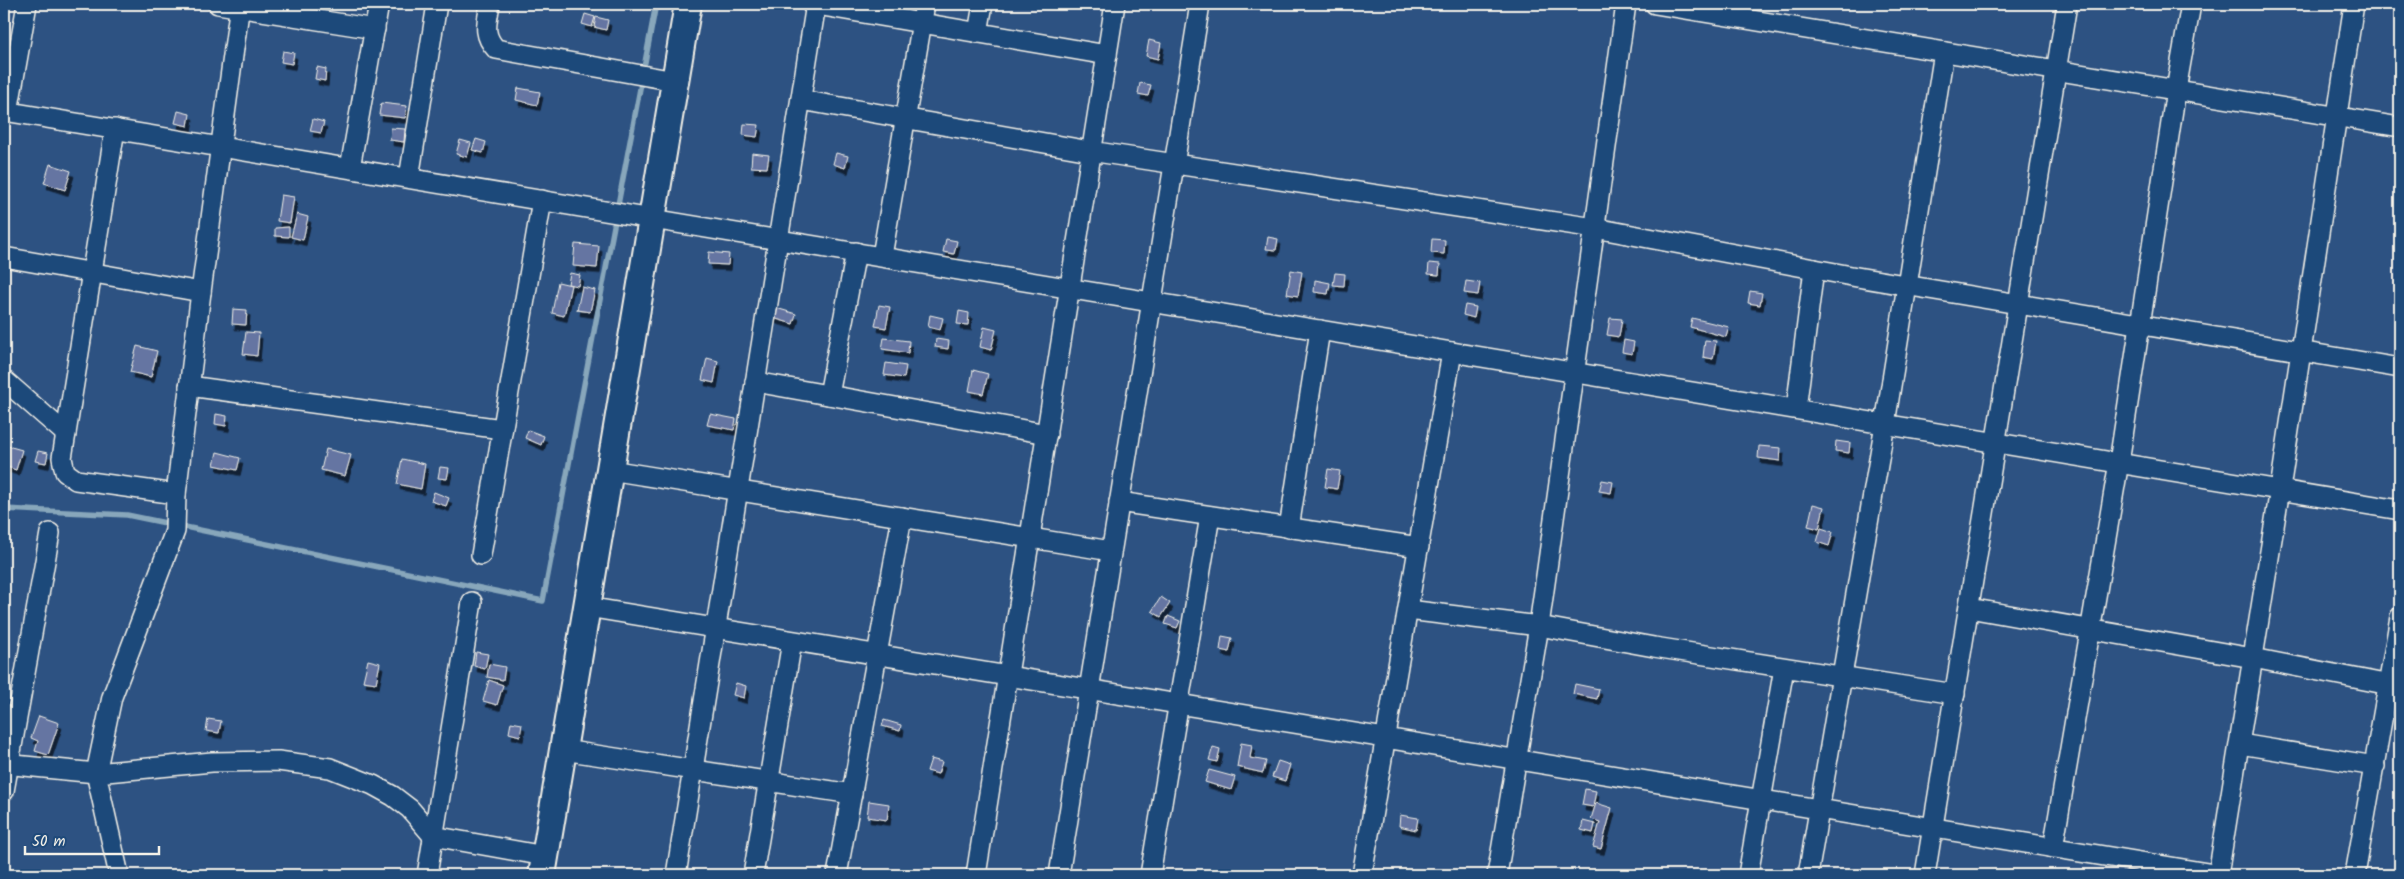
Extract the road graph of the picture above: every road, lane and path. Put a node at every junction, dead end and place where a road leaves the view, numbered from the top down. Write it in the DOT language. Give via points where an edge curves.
graph roads {
  1 [pos="27,4"];
  2 [pos="218,4"];
  3 [pos="379,4"];
  4 [pos="437,4"];
  5 [pos="490,4"];
  6 [pos="688,4"];
  7 [pos="814,4"];
  8 [pos="925,4"];
  9 [pos="983,4"];
  10 [pos="1115,4"];
  11 [pos="1200,4"];
  12 [pos="1626,4"];
  13 [pos="1655,4"];
  14 [pos="2067,4"];
  15 [pos="2191,4"];
  16 [pos="2354,4"];
  17 [pos="240,5"];
  18 [pos="922,24"];
  19 [pos="375,29"];
  20 [pos="978,33"];
  21 [pos="1944,52"];
  22 [pos="1107,54"];
  23 [pos="2057,70"];
  24 [pos="675,81"];
  25 [pos="2176,90"];
  26 [pos="802,100"];
  27 [pos="6,112"];
  28 [pos="2337,116"];
  29 [pos="904,118"];
  30 [pos="2400,127"];
  31 [pos="115,129"];
  32 [pos="221,148"];
  33 [pos="1090,152"];
  34 [pos="1174,163"];
  35 [pos="350,168"];
  36 [pos="409,178"];
  37 [pos="542,200"];
  38 [pos="652,219"];
  39 [pos="1595,228"];
  40 [pos="778,240"];
  41 [pos="856,252"];
  42 [pos="882,256"];
  43 [pos="4,257"];
  44 [pos="1814,269"];
  45 [pos="92,274"];
  46 [pos="1907,285"];
  47 [pos="1069,289"];
  48 [pos="201,292"];
  49 [pos="1152,302"];
  50 [pos="2019,305"];
  51 [pos="2139,325"];
  52 [pos="1320,330"];
  53 [pos="1452,352"];
  54 [pos="2302,352"];
  55 [pos="2400,368"];
  56 [pos="1574,371"];
  57 [pos="4,380"];
  58 [pos="755,382"];
  59 [pos="189,386"];
  60 [pos="829,395"];
  61 [pos="1796,409"];
  62 [pos="1885,424"];
  63 [pos="502,429"];
  64 [pos="66,434"];
  65 [pos="1047,434"];
  66 [pos="1996,442"];
  67 [pos="2119,462"];
  68 [pos="610,470"];
  69 [pos="738,489"];
  70 [pos="2280,489"];
  71 [pos="176,494"];
  72 [pos="1119,502"];
  73 [pos="2400,510"];
  74 [pos="1210,516"];
  75 [pos="902,517"];
  76 [pos="1289,528"];
  77 [pos="50,533"];
  78 [pos="1031,539"];
  79 [pos="1419,547"];
  80 [pos="1111,551"];
  81 [pos="481,555"];
  82 [pos="472,602"];
  83 [pos="587,607"];
  84 [pos="1969,608"];
  85 [pos="1408,610"];
  86 [pos="2400,617"];
  87 [pos="1539,626"];
  88 [pos="716,628"];
  89 [pos="2091,629"];
  90 [pos="792,641"];
  91 [pos="877,654"];
  92 [pos="2253,658"];
  93 [pos="1784,668"];
  94 [pos="1008,677"];
  95 [pos="1840,677"];
  96 [pos="2395,686"];
  97 [pos="1088,689"];
  98 [pos="1955,694"];
  99 [pos="1178,704"];
  100 [pos="1386,738"];
  101 [pos="2240,744"];
  102 [pos="563,750"];
  103 [pos="1516,760"];
  104 [pos="6,764"];
  105 [pos="2375,766"];
  106 [pos="693,770"];
  107 [pos="96,774"];
  108 [pos="769,781"];
  109 [pos="4,791"];
  110 [pos="852,794"];
  111 [pos="1762,800"];
  112 [pos="1819,809"];
  113 [pos="1933,828"];
  114 [pos="433,836"];
  115 [pos="2053,848"];
  116 [pos="544,866"];
  117 [pos="119,875"];
  118 [pos="427,875"];
  119 [pos="678,875"];
  120 [pos="753,875"];
  121 [pos="837,875"];
  122 [pos="976,875"];
  123 [pos="1059,875"];
  124 [pos="1150,875"];
  125 [pos="1362,875"];
  126 [pos="1497,875"];
  127 [pos="1748,875"];
  128 [pos="1808,875"];
  129 [pos="1925,875"];
  130 [pos="2219,875"];
  131 [pos="2355,875"];
  1 -- 27 [label="street"];
  2 -- 17 [label="street"];
  3 -- 19 [label="street"];
  4 -- 36 [label="street"];
  5 -- 24 [label="street" via="486,30 488,40 496,49"];
  6 -- 24 [label="street"];
  7 -- 18 [label="street"];
  7 -- 26 [label="street"];
  8 -- 18 [label="street"];
  9 -- 20 [label="street"];
  10 -- 22 [label="street"];
  11 -- 34 [label="street"];
  12 -- 39 [label="street"];
  13 -- 21 [label="street"];
  14 -- 23 [label="street"];
  15 -- 25 [label="street"];
  16 -- 28 [label="street"];
  17 -- 19 [label="street"];
  17 -- 32 [label="street"];
  18 -- 20 [label="street"];
  18 -- 29 [label="street"];
  19 -- 35 [label="street"];
  20 -- 22 [label="street"];
  21 -- 23 [label="street"];
  21 -- 46 [label="street"];
  22 -- 33 [label="street"];
  23 -- 25 [label="street"];
  23 -- 50 [label="street"];
  24 -- 38 [label="street"];
  25 -- 28 [label="street"];
  25 -- 51 [label="street"];
  26 -- 29 [label="street"];
  26 -- 40 [label="street"];
  27 -- 31 [label="street"];
  28 -- 30 [label="street"];
  28 -- 54 [label="street"];
  29 -- 33 [label="street"];
  29 -- 42 [label="street"];
  31 -- 32 [label="street"];
  31 -- 45 [label="street"];
  32 -- 35 [label="street"];
  32 -- 48 [label="street"];
  33 -- 34 [label="street"];
  33 -- 47 [label="street"];
  34 -- 39 [label="street"];
  34 -- 49 [label="street"];
  35 -- 36 [label="street"];
  36 -- 37 [label="street"];
  37 -- 38 [label="street"];
  37 -- 63 [label="street"];
  38 -- 40 [label="street"];
  38 -- 68 [label="street"];
  39 -- 44 [label="street"];
  39 -- 56 [label="street"];
  40 -- 41 [label="street"];
  40 -- 58 [label="street"];
  41 -- 42 [label="street"];
  41 -- 60 [label="street"];
  42 -- 47 [label="street"];
  43 -- 45 [label="street"];
  44 -- 46 [label="street"];
  44 -- 61 [label="street"];
  45 -- 48 [label="street"];
  45 -- 64 [label="street"];
  46 -- 50 [label="street"];
  46 -- 62 [label="street"];
  47 -- 49 [label="street"];
  47 -- 65 [label="street"];
  48 -- 59 [label="street"];
  49 -- 52 [label="street"];
  49 -- 72 [label="street"];
  50 -- 51 [label="street"];
  50 -- 66 [label="street"];
  51 -- 54 [label="street"];
  51 -- 67 [label="street"];
  52 -- 53 [label="street"];
  52 -- 76 [label="street"];
  53 -- 56 [label="street"];
  53 -- 79 [label="street"];
  54 -- 55 [label="street"];
  54 -- 70 [label="street"];
  56 -- 61 [label="street"];
  56 -- 87 [label="street"];
  57 -- 64 [label="street"];
  58 -- 60 [label="street"];
  58 -- 69 [label="street"];
  59 -- 63 [label="street"];
  59 -- 71 [label="street"];
  60 -- 65 [label="street"];
  61 -- 62 [label="street"];
  62 -- 66 [label="street"];
  62 -- 95 [label="street"];
  63 -- 81 [label="street"];
  64 -- 71 [label="street" via="62,458 65,472 76,480"];
  65 -- 78 [label="street"];
  66 -- 67 [label="street"];
  66 -- 84 [label="street"];
  67 -- 70 [label="street"];
  67 -- 89 [label="street"];
  68 -- 69 [label="street"];
  68 -- 83 [label="street"];
  69 -- 75 [label="street"];
  69 -- 88 [label="street"];
  70 -- 73 [label="street"];
  70 -- 92 [label="street"];
  71 -- 107 [label="street" via="175,531 112,697"];
  72 -- 74 [label="street"];
  72 -- 80 [label="street"];
  74 -- 76 [label="street"];
  74 -- 99 [label="street"];
  75 -- 78 [label="street"];
  75 -- 91 [label="street"];
  76 -- 79 [label="street"];
  77 -- 104 [label="street"];
  78 -- 80 [label="street"];
  78 -- 94 [label="street"];
  79 -- 85 [label="street"];
  80 -- 97 [label="street"];
  82 -- 114 [label="street"];
  83 -- 88 [label="street"];
  83 -- 102 [label="street"];
  84 -- 89 [label="street"];
  84 -- 98 [label="street"];
  85 -- 87 [label="street"];
  85 -- 100 [label="street"];
  86 -- 96 [label="street"];
  87 -- 93 [label="street"];
  87 -- 103 [label="street"];
  88 -- 90 [label="street"];
  88 -- 106 [label="street"];
  89 -- 92 [label="street"];
  89 -- 115 [label="street"];
  90 -- 91 [label="street"];
  90 -- 108 [label="street"];
  91 -- 94 [label="street"];
  91 -- 110 [label="street"];
  92 -- 96 [label="street"];
  92 -- 101 [label="street"];
  93 -- 95 [label="street"];
  93 -- 111 [label="street"];
  94 -- 97 [label="street"];
  94 -- 122 [label="street"];
  95 -- 98 [label="street"];
  95 -- 112 [label="street"];
  96 -- 105 [label="street"];
  97 -- 99 [label="street"];
  97 -- 123 [label="street"];
  98 -- 113 [label="street"];
  99 -- 100 [label="street"];
  99 -- 124 [label="street"];
  100 -- 103 [label="street"];
  100 -- 125 [label="street"];
  101 -- 105 [label="street"];
  101 -- 130 [label="street"];
  102 -- 106 [label="street"];
  102 -- 116 [label="street"];
  103 -- 111 [label="street"];
  103 -- 126 [label="street"];
  104 -- 107 [label="street"];
  104 -- 109 [label="street"];
  105 -- 131 [label="street"];
  106 -- 108 [label="street"];
  106 -- 119 [label="street"];
  107 -- 114 [label="street" via="212,762 278,761 330,768 393,796"];
  107 -- 117 [label="street"];
  108 -- 110 [label="street"];
  108 -- 120 [label="street"];
  110 -- 121 [label="street"];
  111 -- 112 [label="street"];
  111 -- 127 [label="street"];
  112 -- 113 [label="street"];
  112 -- 128 [label="street"];
  113 -- 115 [label="street"];
  113 -- 129 [label="street"];
  114 -- 116 [label="street"];
  114 -- 118 [label="street"];
  115 -- 130 [label="street"];
}
